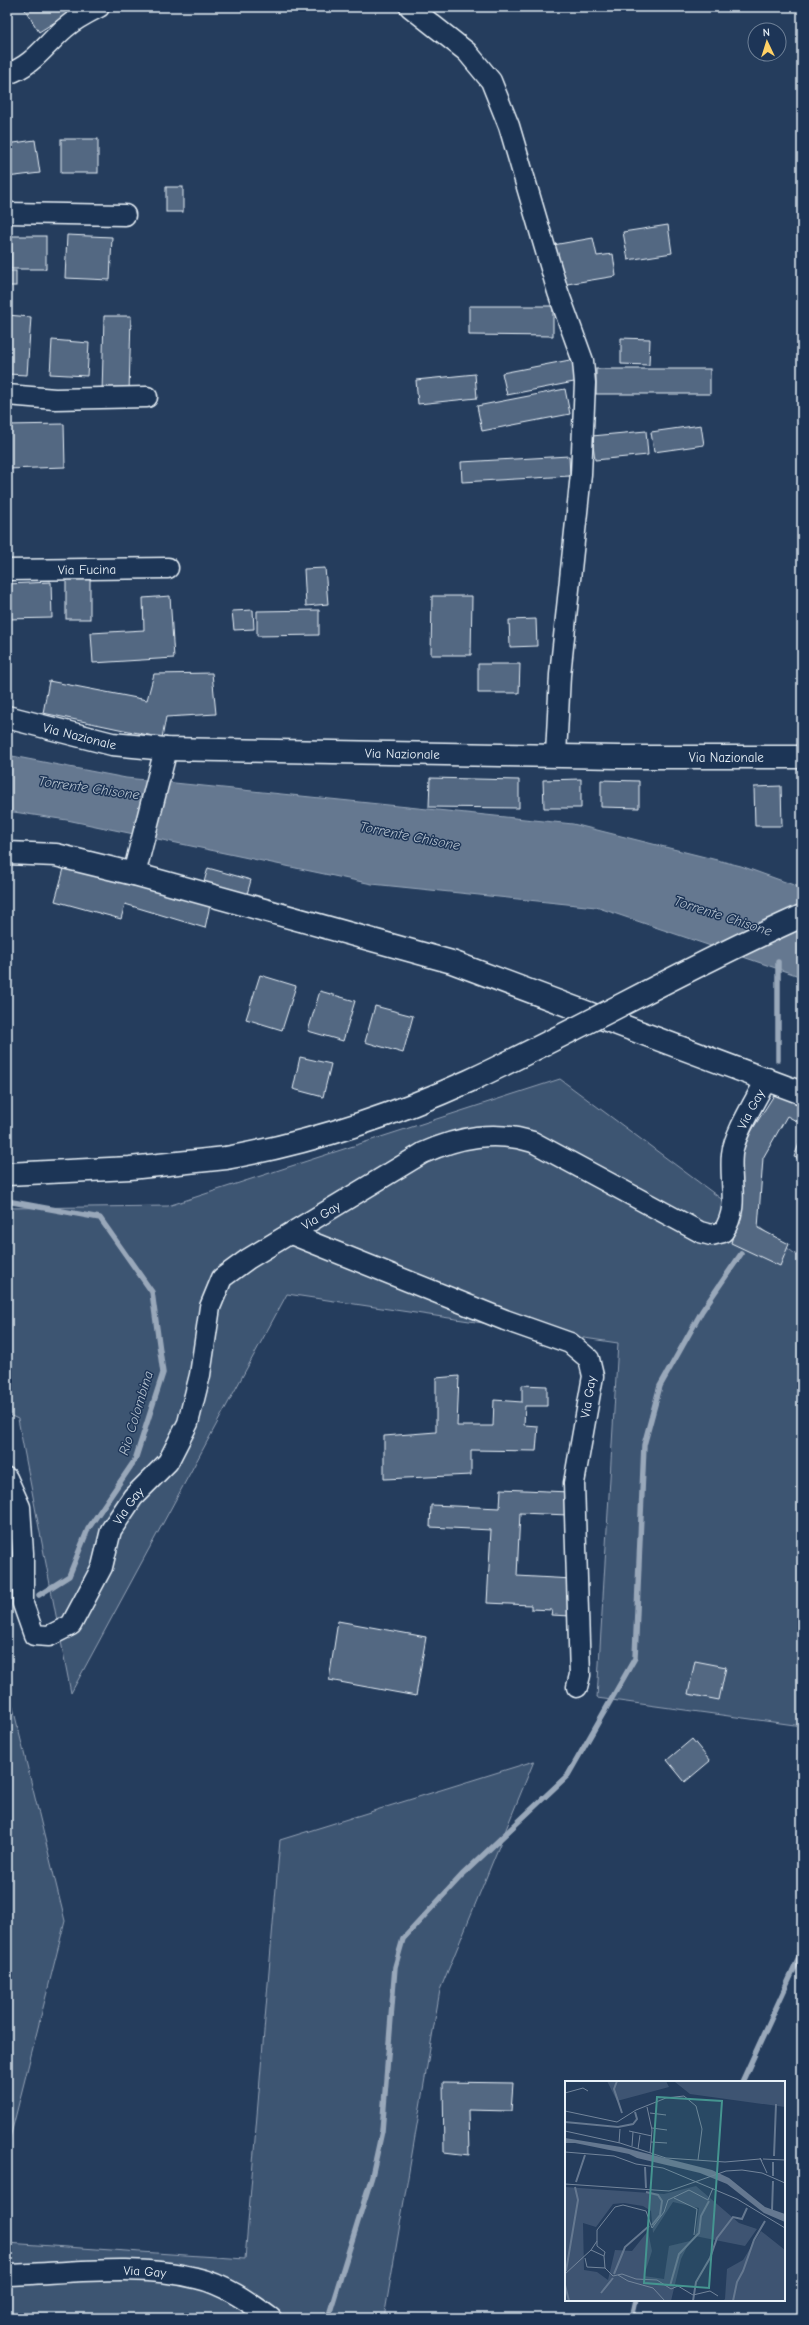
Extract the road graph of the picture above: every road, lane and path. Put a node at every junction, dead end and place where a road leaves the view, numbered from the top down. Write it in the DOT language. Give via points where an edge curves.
graph roads {
  1 [pos="99,7"];
  2 [pos="410,7"];
  3 [pos="7,74"];
  4 [pos="7,213"];
  5 [pos="125,215"];
  6 [pos="7,395"];
  7 [pos="147,397"];
  8 [pos="168,568"];
  9 [pos="7,570"];
  10 [pos="7,717"];
  11 [pos="166,749"];
  12 [pos="556,755"];
  13 [pos="802,757"];
  14 [pos="7,853"];
  15 [pos="134,874"];
  16 [pos="802,916"];
  17 [pos="767,1078"];
  18 [pos="802,1093"];
  19 [pos="7,1174"];
  20 [pos="291,1234"];
  21 [pos="7,1478"];
  22 [pos="577,1687"];
  23 [pos="7,2275"];
  24 [pos="271,2318"];
  1 -- 3 [label="street" via="80,16 65,28 30,63"];
  2 -- 12 [label="street" via="467,52 491,81 509,126 558,292 583,361 585,384 581,474 560,675"];
  4 -- 5 [label="street"];
  6 -- 7 [label="street" via="70,399"];
  8 -- 9 [label="street, Via Fucina"];
  10 -- 11 [label="main road, Via Nazionale" via="98,741"];
  11 -- 12 [label="main road, Via Nazionale"];
  11 -- 15 [label="main road"];
  12 -- 13 [label="main road, Via Nazionale"];
  14 -- 15 [label="main road" via="56,855"];
  15 -- 17 [label="main road" via="452,962"];
  16 -- 19 [label="main road, bridge" via="468,1081 372,1119 273,1149 226,1158 130,1168"];
  17 -- 18 [label="main road"];
  17 -- 20 [label="street, Via Gay" via="735,1142 732,1154 733,1211 723,1232 711,1235 700,1232 533,1142 496,1135 473,1136 446,1143 423,1153"];
  20 -- 21 [label="street, Via Gay" via="248,1259 222,1278 210,1307 200,1375 188,1423 168,1462 133,1497 111,1530 102,1567 70,1625 49,1636 34,1635 23,1604 20,1507"];
  20 -- 22 [label="street, Via Gay" via="505,1320 570,1343 589,1359 593,1376 574,1483 579,1668"];
  23 -- 24 [label="street, Via Gay" via="161,2272 198,2278 241,2296"];
}
